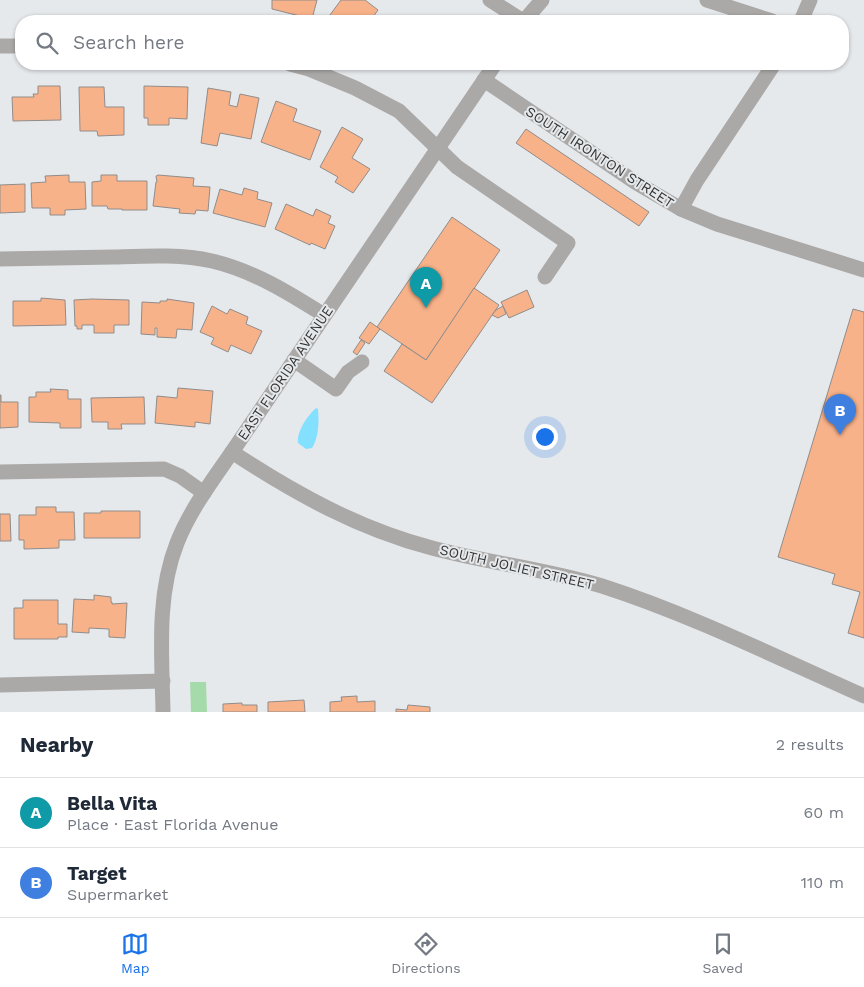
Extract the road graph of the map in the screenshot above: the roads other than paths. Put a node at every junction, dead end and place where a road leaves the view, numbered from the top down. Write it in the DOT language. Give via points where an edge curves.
graph roads {
  1 [pos="490,0"];
  2 [pos="534,0"];
  3 [pos="542,0"];
  4 [pos="707,0"];
  5 [pos="810,0"];
  6 [pos="514,15"];
  7 [pos="527,15"];
  8 [pos="529,15"];
  9 [pos="753,15"];
  10 [pos="804,15"];
  11 [pos="0,46"];
  12 [pos="15,46"];
  13 [pos="309,70"];
  14 [pos="491,70"];
  15 [pos="770,70"];
  16 [pos="484,80"];
  17 [pos="438,149"];
  18 [pos="681,209"];
  19 [pos="0,259"];
  20 [pos="864,270"];
  21 [pos="545,277"];
  22 [pos="324,315"];
  23 [pos="294,360"];
  24 [pos="362,362"];
  25 [pos="232,452"];
  26 [pos="0,472"];
  27 [pos="204,492"];
  28 [pos="163,682"];
  29 [pos="0,685"];
  30 [pos="864,696"];
  31 [pos="163,712"];
  1 -- 6 [label="street"];
  2 -- 7 [label="street"];
  3 -- 8 [label="street"];
  4 -- 9 [label="street"];
  5 -- 10 [label="street"];
  11 -- 12 [label="street"];
  13 -- 17 [label="street" via="355,88 399,112"];
  14 -- 16 [label="street, EAST FLORIDA AVENUE"];
  15 -- 18 [label="street"];
  16 -- 17 [label="street, EAST FLORIDA AVENUE"];
  16 -- 18 [label="street, SOUTH IRONTON STREET"];
  17 -- 21 [label="street" via="462,171 568,243"];
  17 -- 22 [label="street, EAST FLORIDA AVENUE"];
  18 -- 20 [label="street, SOUTH IRONTON STREET" via="717,224"];
  19 -- 22 [label="street" via="149,256 200,259 250,273"];
  22 -- 23 [label="street, EAST FLORIDA AVENUE"];
  23 -- 24 [label="street" via="336,389 348,372"];
  23 -- 25 [label="street, EAST FLORIDA AVENUE"];
  25 -- 27 [label="street, EAST FLORIDA AVENUE"];
  25 -- 30 [label="street, SOUTH JOLIET STREET" via="301,495 368,527 432,548 556,573 620,592 683,616"];
  26 -- 27 [label="street" via="164,469"];
  27 -- 28 [label="street, EAST FLORIDA AVENUE" via="181,534 168,573 163,609"];
  28 -- 29 [label="street"];
  28 -- 31 [label="street, EAST FLORIDA AVENUE"];
}
